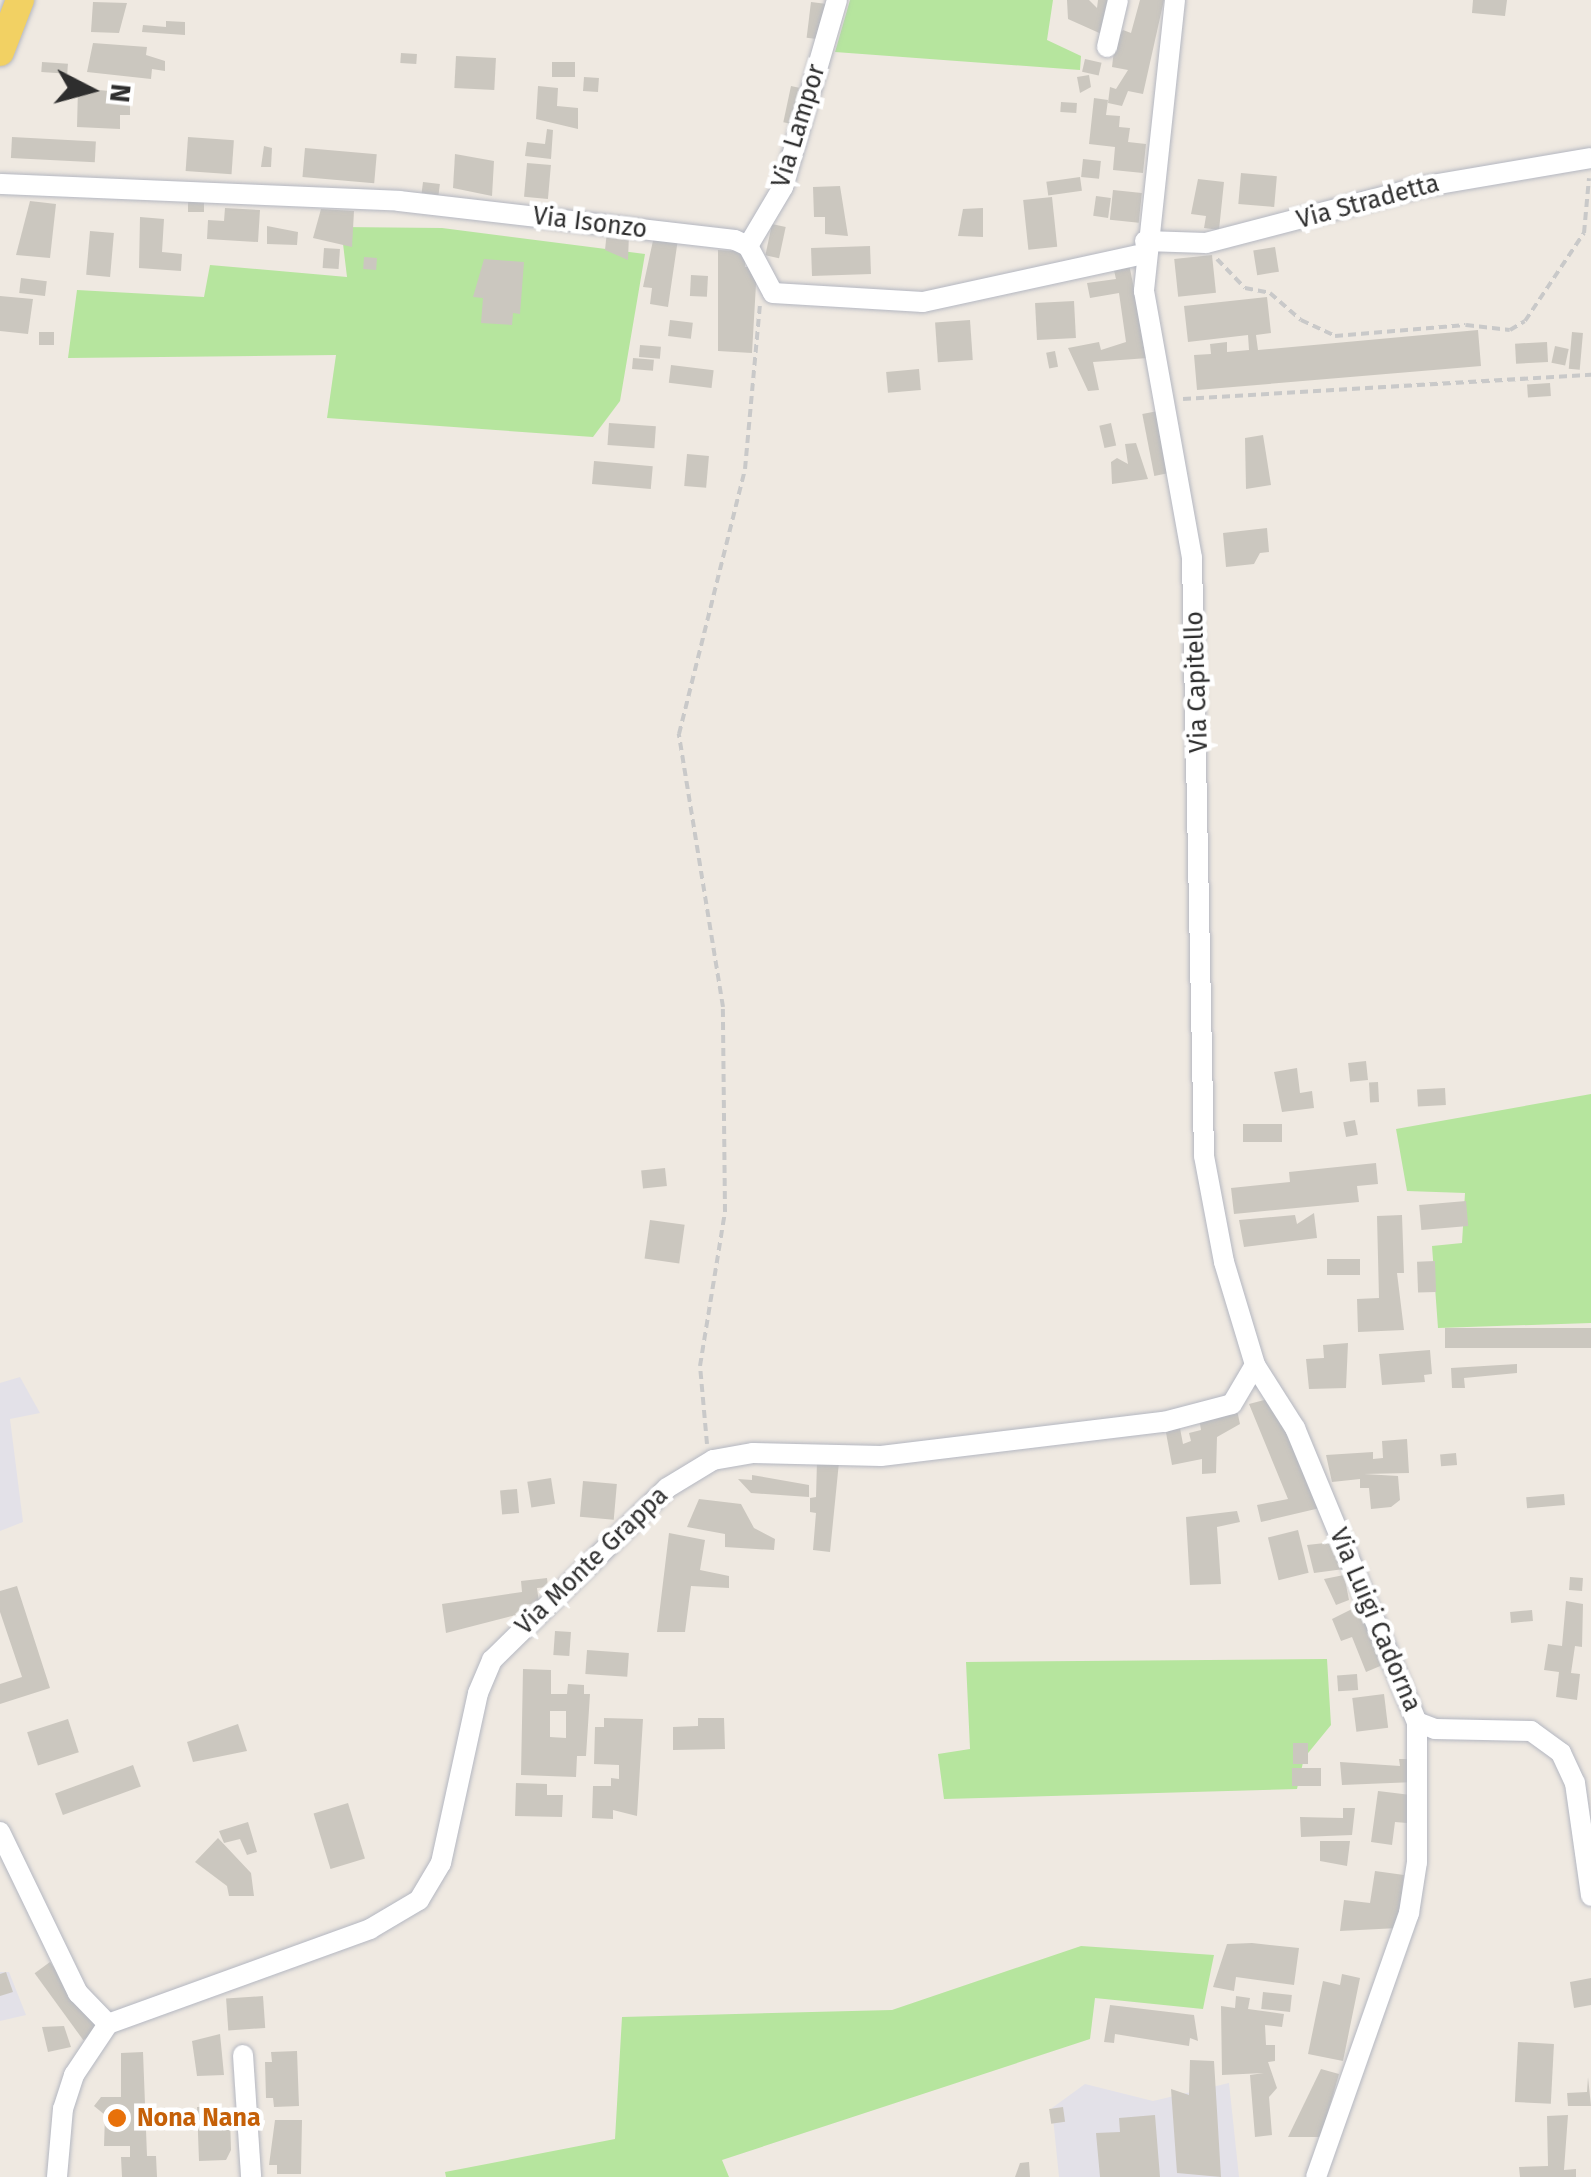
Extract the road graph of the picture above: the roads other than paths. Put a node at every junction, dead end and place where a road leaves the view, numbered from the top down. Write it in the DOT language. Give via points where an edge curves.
graph roads {
  1 [pos="20,0"];
  2 [pos="837,0"];
  3 [pos="1118,0"];
  4 [pos="1175,0"];
  5 [pos="1107,48"];
  6 [pos="0,52"];
  7 [pos="1590,158"];
  8 [pos="0,184"];
  9 [pos="748,246"];
  10 [pos="1144,247"];
  11 [pos="1255,1365"];
  12 [pos="1417,1722"];
  13 [pos="0,1832"];
  14 [pos="1591,1896"];
  15 [pos="108,2024"];
  16 [pos="243,2054"];
  17 [pos="57,2177"];
  18 [pos="252,2177"];
  19 [pos="1316,2177"];
  1 -- 6 [label="main road"];
  2 -- 9 [label="street, Via Lampor" via="783,186"];
  3 -- 5 [label="street"];
  4 -- 10 [label="street, Via Capitello"];
  7 -- 10 [label="street, Via Stradetta" via="1421,187 1206,243"];
  8 -- 9 [label="street, Via Isonzo" via="399,202"];
  9 -- 10 [label="street" via="773,293 923,302"];
  10 -- 11 [label="street, Via Capitello" via="1146,328 1192,558 1204,1156 1224,1262"];
  11 -- 12 [label="street, Via Luigi Cadorna" via="1296,1428"];
  11 -- 15 [label="street, Via Monte Grappa" via="1232,1404 1119,1431 881,1456 753,1452 713,1460 667,1488 492,1660 478,1693 441,1863 419,1900 370,1928"];
  12 -- 14 [label="street" via="1435,1729 1530,1731 1560,1753 1576,1784"];
  12 -- 19 [label="street, Via Luigi Cadorna" via="1417,1862 1409,1913"];
  13 -- 15 [label="street" via="78,1993"];
  15 -- 17 [label="street" via="74,2075 63,2109"];
  16 -- 18 [label="street"];
}
